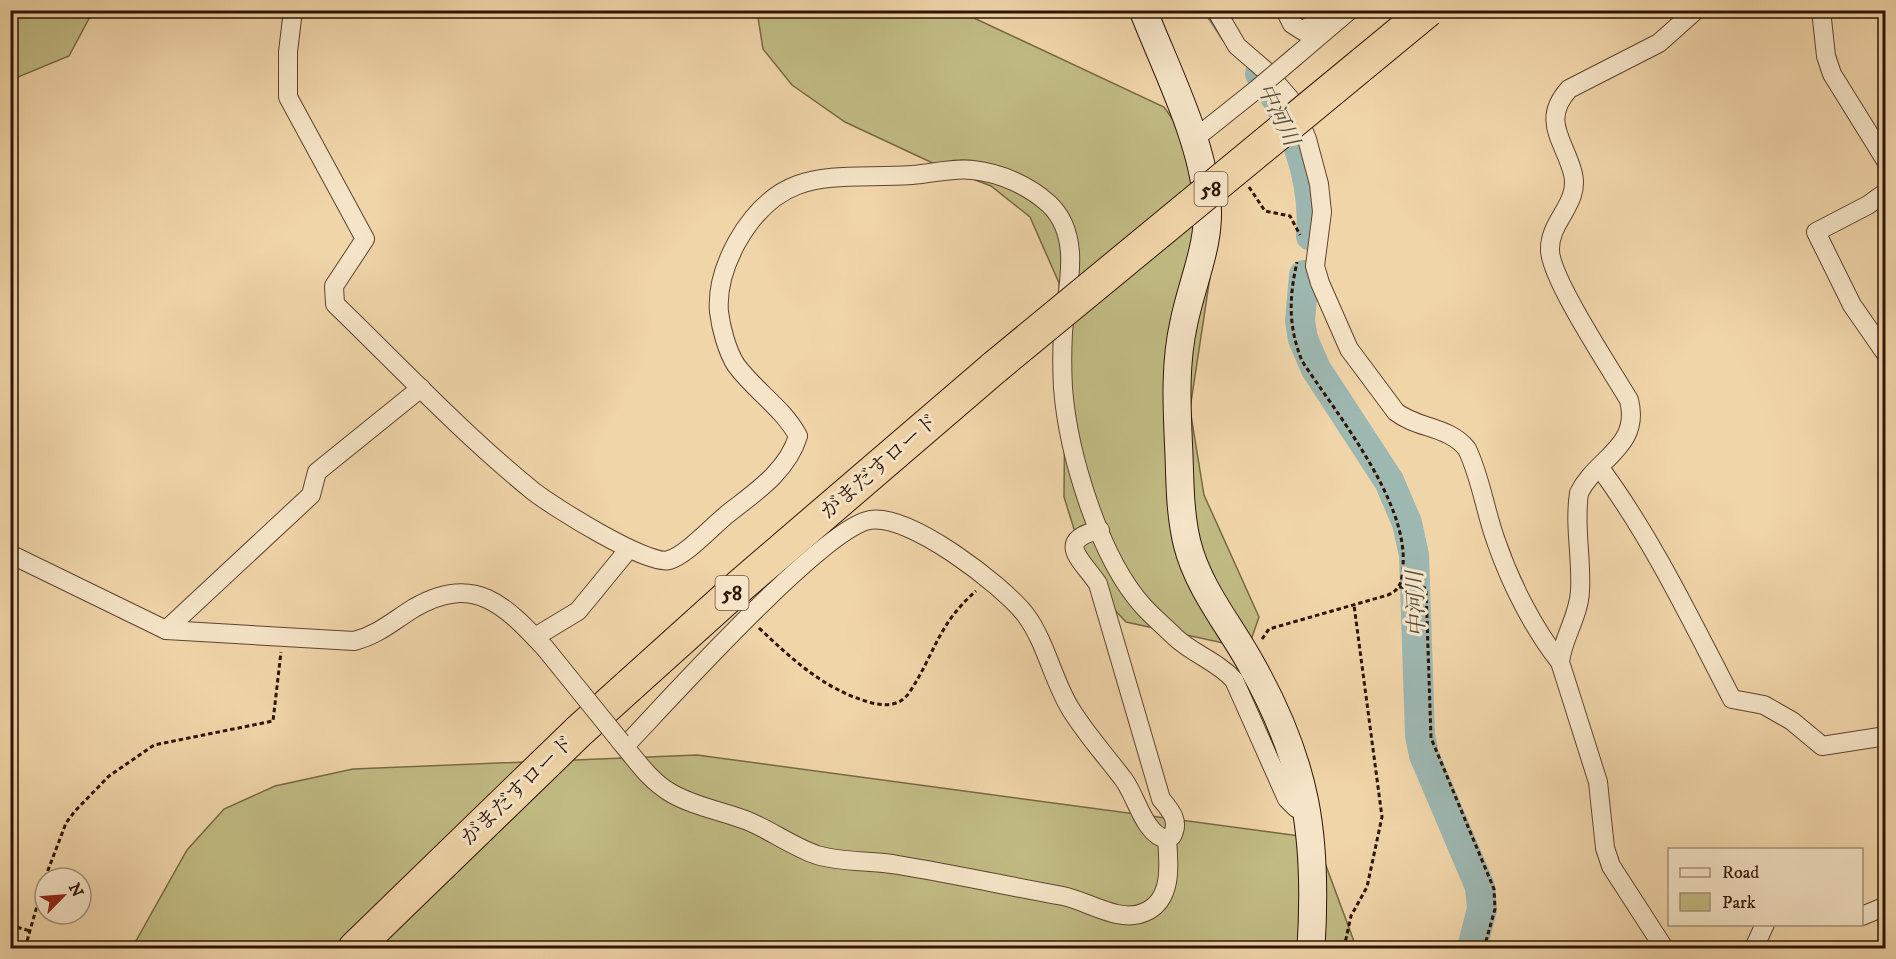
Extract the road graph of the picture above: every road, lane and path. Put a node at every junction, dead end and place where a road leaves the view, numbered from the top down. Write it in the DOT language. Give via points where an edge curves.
graph roads {
  1 [pos="293,10"];
  2 [pos="1143,10"];
  3 [pos="1216,10"];
  4 [pos="1285,10"];
  5 [pos="1331,10"];
  6 [pos="1350,10"];
  7 [pos="1428,10"];
  8 [pos="1696,10"];
  9 [pos="1821,10"];
  10 [pos="1193,140"];
  11 [pos="1886,161"];
  12 [pos="1248,186"];
  13 [pos="1886,192"];
  14 [pos="1308,251"];
  15 [pos="1886,354"];
  16 [pos="421,388"];
  17 [pos="1600,468"];
  18 [pos="1100,530"];
  19 [pos="628,550"];
  20 [pos="10,554"];
  21 [pos="987,580"];
  22 [pos="1400,587"];
  23 [pos="1354,604"];
  24 [pos="749,619"];
  25 [pos="166,630"];
  26 [pos="282,638"];
  27 [pos="540,643"];
  28 [pos="1262,644"];
  29 [pos="1560,662"];
  30 [pos="1886,736"];
  31 [pos="623,744"];
  32 [pos="1308,812"];
  33 [pos="1167,839"];
  34 [pos="50,866"];
  35 [pos="1886,906"];
  36 [pos="1863,916"];
  37 [pos="33,920"];
  38 [pos="10,925"];
  39 [pos="1764,926"];
  40 [pos="30,931"];
  41 [pos="25,948"];
  42 [pos="354,948"];
  43 [pos="1311,948"];
  44 [pos="1344,948"];
  45 [pos="1484,948"];
  46 [pos="1664,948"];
  47 [pos="1754,948"];
  1 -- 16 [label="street" via="288,97 365,239 334,286 335,304"];
  2 -- 10 [label="street"];
  3 -- 14 [label="street" via="1237,46 1291,100 1307,139 1322,212"];
  4 -- 5 [label="street" via="1302,31"];
  6 -- 10 [label="street, bridge"];
  7 -- 42 [label="highway, がまだすロード / 58, bridge" via="995,367 741,585 579,731"];
  8 -- 17 [label="street" via="1659,43 1569,89 1557,106 1556,129 1573,174 1574,188 1572,200 1552,233 1552,262 1629,400 1632,414 1627,434"];
  9 -- 11 [label="street" via="1832,74"];
  10 -- 32 [label="street" via="1208,202 1206,238 1178,359 1185,534 1210,600 1250,661 1284,730"];
  12 -- 14 [label="path" via="1264,211 1287,214 1293,219"];
  13 -- 15 [label="street" via="1816,232 1852,305"];
  14 -- 22 [label="path" via="1289,306 1294,342 1302,361 1391,501 1402,538"];
  14 -- 29 [label="street" via="1349,349 1368,379 1405,419 1437,428 1461,441 1467,449 1509,575"];
  16 -- 19 [label="street" via="535,492"];
  16 -- 25 [label="street" via="317,472 311,495"];
  17 -- 29 [label="street" via="1579,493 1578,609 1563,642"];
  17 -- 30 [label="street" via="1658,556 1732,699 1752,701 1780,713 1822,746"];
  18 -- 19 [label="street" via="1078,468 1066,412 1062,347 1071,261 1063,227 1050,205 1015,180 972,169 820,177 770,199 752,217 724,273 719,311 735,364 788,418 798,436 794,451 782,468 670,560"];
  18 -- 32 [label="street" via="1118,570 1142,606 1178,640 1234,680 1287,799"];
  18 -- 33 [label="street" via="1081,537 1074,551 1098,584 1161,799 1176,823"];
  19 -- 27 [label="street" via="578,611"];
  20 -- 25 [label="street"];
  21 -- 24 [label="street" via="948,549 910,528 888,520 868,520 821,550"];
  21 -- 24 [label="path" via="941,629 908,694 894,704 882,706 828,687"];
  21 -- 33 [label="street" via="1032,624 1069,707 1132,792 1147,827 1154,835"];
  22 -- 23 [label="path" via="1388,595"];
  22 -- 45 [label="path" via="1426,588 1431,738 1494,889 1495,909"];
  23 -- 28 [label="path" via="1269,629"];
  23 -- 44 [label="path" via="1382,817 1367,887 1351,916"];
  24 -- 31 [label="street"];
  25 -- 26 [label="street"];
  26 -- 27 [label="street" via="369,638 414,608 457,593 479,594 504,606"];
  26 -- 34 [label="path" via="273,721 154,745 110,776 75,811"];
  27 -- 31 [label="street, bridge"];
  29 -- 46 [label="street" via="1598,782 1605,848 1611,866"];
  31 -- 33 [label="street" via="653,780 670,793 745,820 816,855 895,864 1066,897 1131,916 1151,909 1165,890"];
  32 -- 43 [label="street" via="1314,887"];
  35 -- 36 [label="street"];
  37 -- 40 [label="path"];
  38 -- 40 [label="path"];
  39 -- 47 [label="street"];
  40 -- 41 [label="path"];
}
